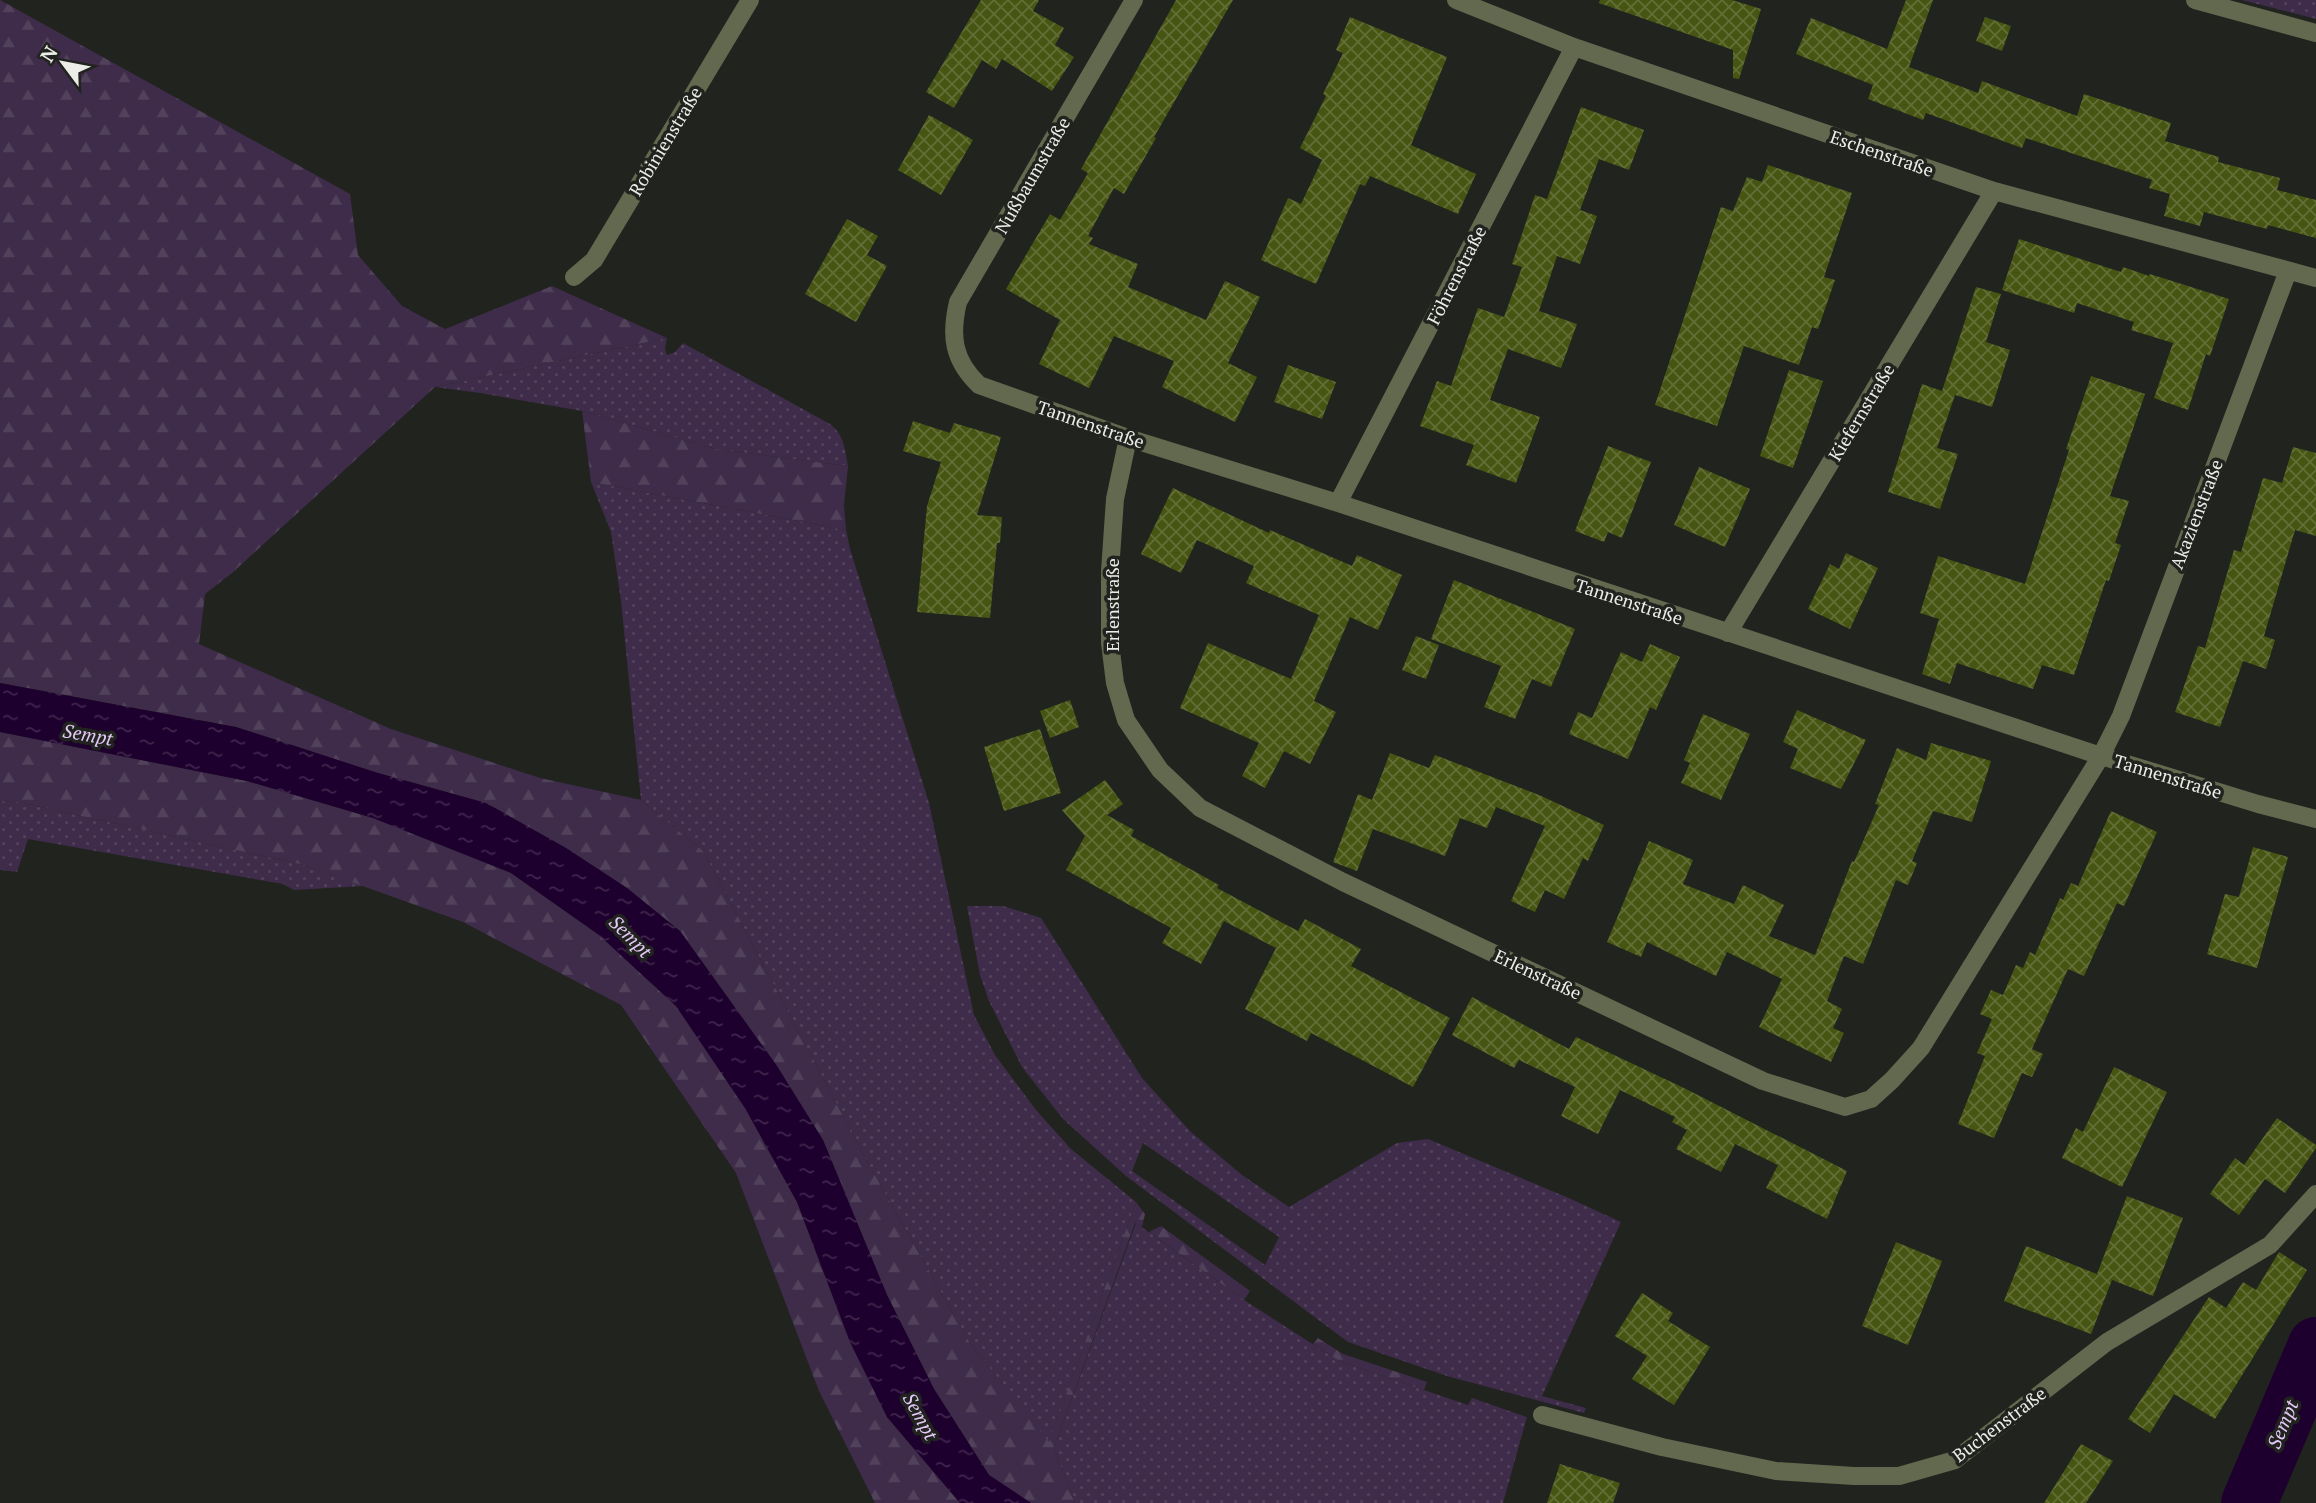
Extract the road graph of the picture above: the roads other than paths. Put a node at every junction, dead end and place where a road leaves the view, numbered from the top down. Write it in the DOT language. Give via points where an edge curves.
graph roads {
  1 [pos="750,0"];
  2 [pos="1134,0"];
  3 [pos="1456,0"];
  4 [pos="2195,0"];
  5 [pos="2316,33"];
  6 [pos="1574,47"];
  7 [pos="1994,191"];
  8 [pos="2287,271"];
  9 [pos="574,277"];
  10 [pos="2316,278"];
  11 [pos="958,357"];
  12 [pos="1128,438"];
  13 [pos="1338,503"];
  14 [pos="1728,633"];
  15 [pos="2101,755"];
  16 [pos="2316,819"];
  17 [pos="2316,1194"];
  18 [pos="1542,1415"];
  1 -- 9 [label="street, Robinienstraße" via="594,260"];
  2 -- 11 [label="street, Nußbaumstraße" via="958,302 954,331"];
  3 -- 6 [label="street, Eschenstraße"];
  4 -- 5 [label="street"];
  6 -- 7 [label="street, Eschenstraße"];
  6 -- 13 [label="street, Föhrenstraße"];
  7 -- 8 [label="street, Eschenstraße"];
  7 -- 14 [label="street, Kiefernstraße"];
  8 -- 10 [label="street, Eschenstraße"];
  8 -- 15 [label="street, Akazienstraße" via="2121,716"];
  11 -- 12 [label="street, Tannenstraße" via="979,385"];
  12 -- 13 [label="street, Tannenstraße"];
  12 -- 15 [label="street, Erlenstraße" via="1115,499 1110,643 1126,720 1160,770 1200,808 1343,882 1775,1085 1844,1107 1871,1099 1892,1080 1921,1048"];
  13 -- 14 [label="street, Tannenstraße"];
  14 -- 15 [label="street, Tannenstraße"];
  15 -- 16 [label="street, Tannenstraße"];
  17 -- 18 [label="street, Buchenstraße" via="2270,1245 2107,1342 1955,1460 1910,1473 1854,1476 1776,1471"];
}
